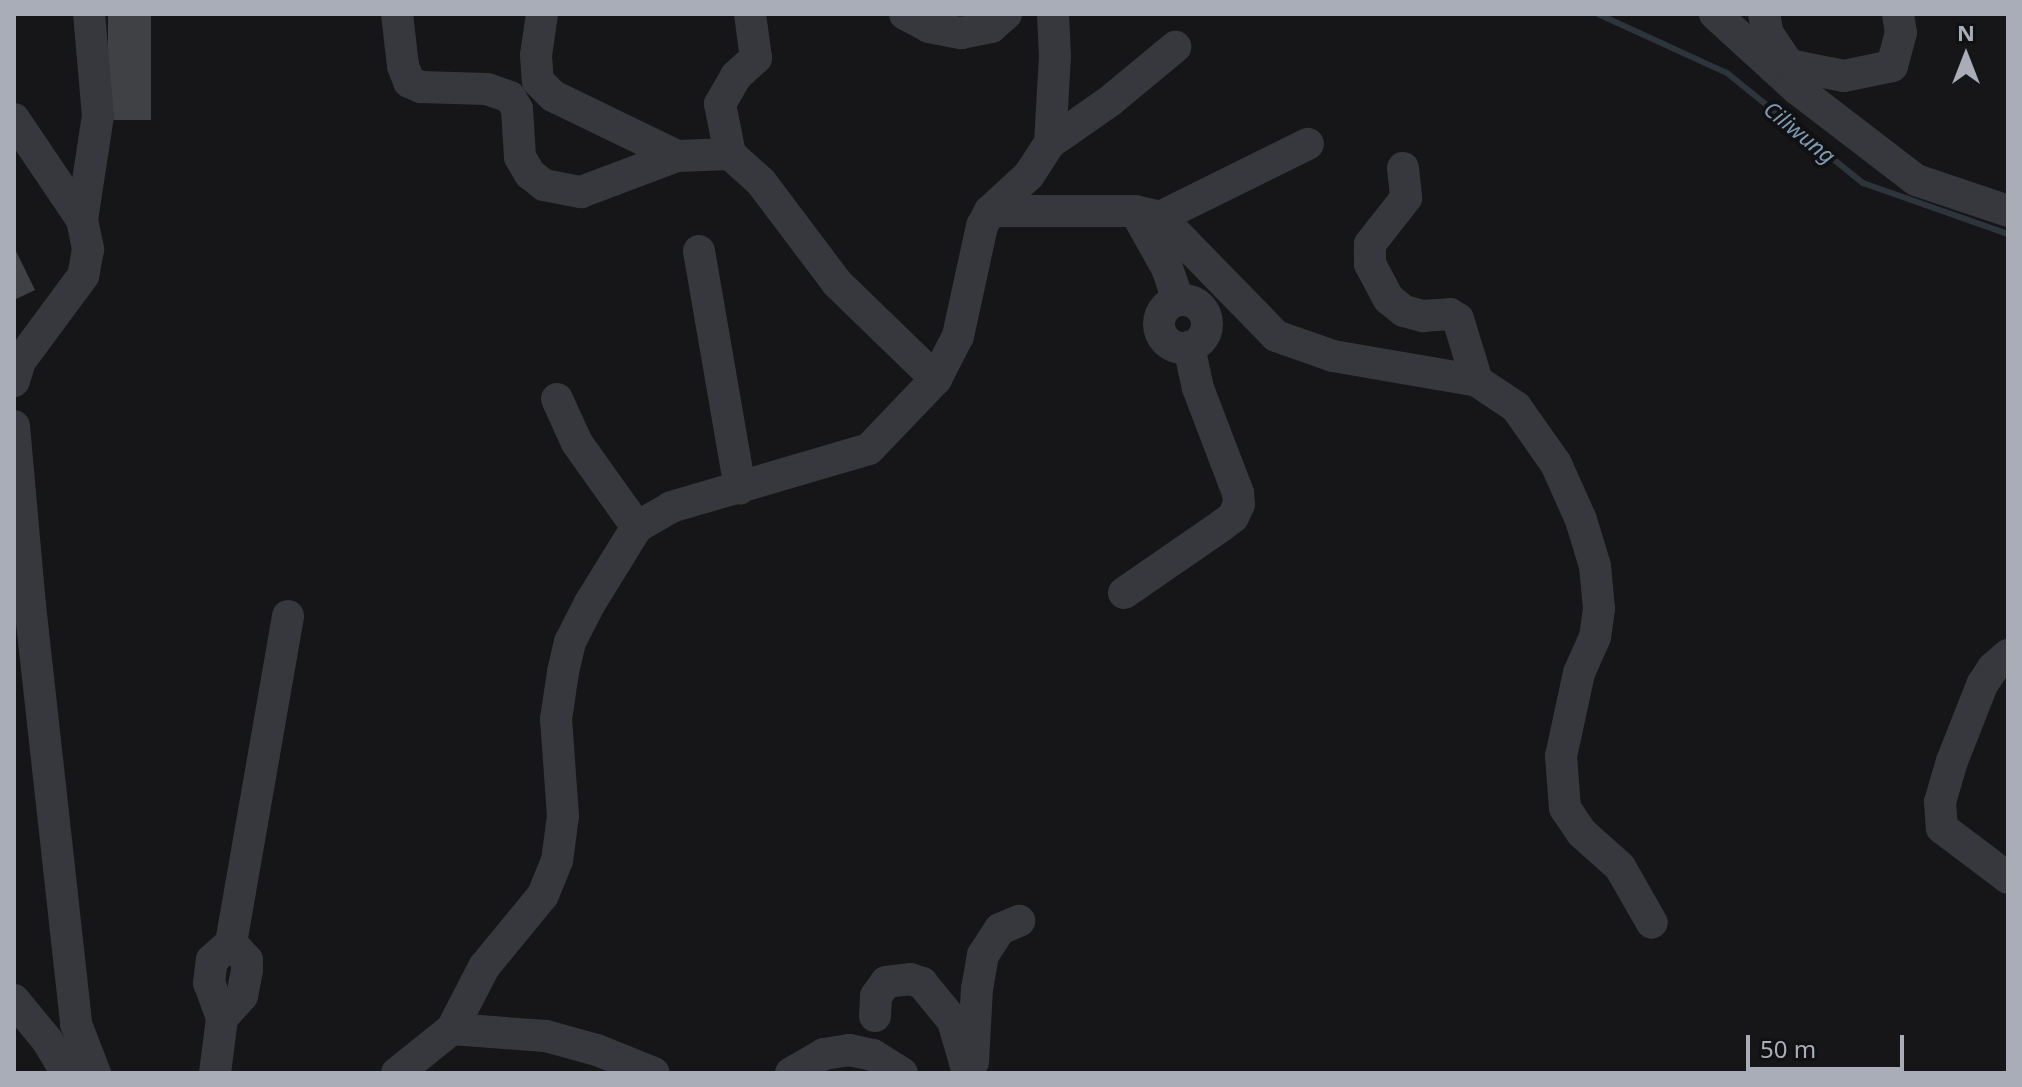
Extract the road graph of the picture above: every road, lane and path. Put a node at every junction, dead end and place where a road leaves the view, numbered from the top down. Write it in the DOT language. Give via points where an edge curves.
graph roads {
  1 [pos="89,14"];
  2 [pos="397,14"];
  3 [pos="542,14"];
  4 [pos="750,14"];
  5 [pos="905,14"];
  6 [pos="1006,14"];
  7 [pos="1053,14"];
  8 [pos="1715,14"];
  9 [pos="1898,14"];
  10 [pos="1759,30"];
  11 [pos="1175,47"];
  12 [pos="14,119"];
  13 [pos="1050,143"];
  14 [pos="1308,144"];
  15 [pos="730,154"];
  16 [pos="677,156"];
  17 [pos="1403,168"];
  18 [pos="990,211"];
  19 [pos="2008,211"];
  20 [pos="1147,214"];
  21 [pos="82,220"];
  22 [pos="699,251"];
  23 [pos="936,379"];
  24 [pos="14,381"];
  25 [pos="1477,381"];
  26 [pos="557,399"];
  27 [pos="14,426"];
  28 [pos="740,488"];
  29 [pos="637,527"];
  30 [pos="1124,593"];
  31 [pos="288,616"];
  32 [pos="2008,655"];
  33 [pos="2008,878"];
  34 [pos="1019,921"];
  35 [pos="1652,923"];
  36 [pos="14,1000"];
  37 [pos="875,1016"];
  38 [pos="452,1029"];
  39 [pos="67,1073"];
  40 [pos="95,1073"];
  41 [pos="215,1073"];
  42 [pos="397,1073"];
  43 [pos="654,1073"];
  44 [pos="791,1073"];
  45 [pos="902,1073"];
  46 [pos="970,1073"];
  1 -- 21 [label="street" via="98,116"];
  2 -- 16 [label="street" via="409,82 487,89 510,97 517,109 520,157 538,182 588,191"];
  3 -- 16 [label="street" via="538,81 553,96"];
  4 -- 15 [label="street" via="755,61 736,76 720,104"];
  5 -- 6 [label="street" via="929,27 961,33 991,27"];
  7 -- 13 [label="street"];
  8 -- 10 [label="street"];
  9 -- 10 [label="street" via="1901,33 1892,66 1844,76 1789,65"];
  10 -- 19 [label="street" via="1796,88 1916,180"];
  11 -- 13 [label="street"];
  12 -- 21 [label="street"];
  13 -- 18 [label="street" via="1029,175"];
  14 -- 20 [label="street"];
  15 -- 16 [label="street"];
  15 -- 23 [label="street" via="761,182 837,283"];
  17 -- 25 [label="street" via="1406,198 1370,244 1370,264 1389,299 1404,311 1458,319"];
  18 -- 20 [label="street"];
  18 -- 23 [label="street" via="982,226 958,336"];
  20 -- 25 [label="street" via="1276,336 1333,356"];
  20 -- 30 [label="street" via="1178,300 1164,309 1159,325 1165,340 1189,347 1239,504 1233,517"];
  21 -- 24 [label="street" via="88,249 83,276 20,361"];
  22 -- 28 [label="street"];
  23 -- 28 [label="street" via="869,449"];
  25 -- 35 [label="street" via="1504,397 1527,422 1556,464 1581,520 1595,566 1599,609 1561,756 1565,808 1582,833 1620,867"];
  26 -- 29 [label="street" via="577,443"];
  27 -- 40 [label="street" via="76,1024"];
  28 -- 29 [label="street" via="671,507"];
  29 -- 38 [label="street" via="570,642 556,719 563,816 557,861 543,895 484,967"];
  31 -- 41 [label="street" via="231,943 212,960 209,983 222,1018"];
  32 -- 33 [label="street" via="1982,685 1940,802 1942,828"];
  34 -- 46 [label="street" via="1000,929 983,955"];
  36 -- 39 [label="street"];
  37 -- 46 [label="street" via="876,996 886,982 922,983 953,1021"];
  38 -- 42 [label="street"];
  38 -- 43 [label="street" via="546,1036"];
  44 -- 45 [label="street" via="824,1054 849,1050 873,1055"];
}
